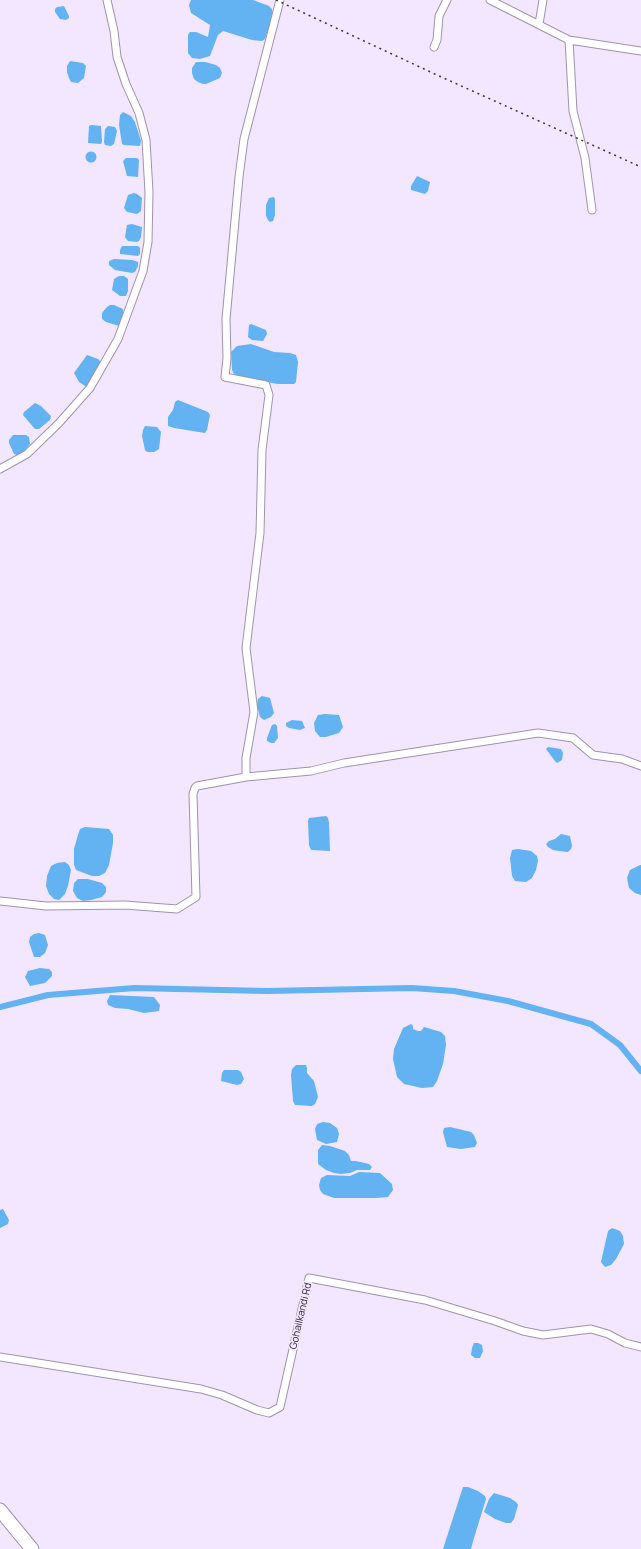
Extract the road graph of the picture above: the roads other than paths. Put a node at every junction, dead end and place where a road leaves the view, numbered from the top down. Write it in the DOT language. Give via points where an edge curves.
graph roads {
  1 [pos="107,0"];
  2 [pos="280,0"];
  3 [pos="447,0"];
  4 [pos="490,0"];
  5 [pos="543,0"];
  6 [pos="539,24"];
  7 [pos="569,40"];
  8 [pos="434,47"];
  9 [pos="641,51"];
  10 [pos="592,210"];
  11 [pos="0,469"];
  12 [pos="641,766"];
  13 [pos="246,777"];
  14 [pos="0,902"];
  15 [pos="641,1347"];
  16 [pos="0,1357"];
  17 [pos="0,1510"];
  18 [pos="32,1549"];
  1 -- 11 [label="street" via="117,57 146,140 148,242 143,271 118,339 90,388 59,423 26,454"];
  2 -- 13 [label="street" via="244,138 226,319 225,377 266,385 269,395 262,450 260,533 246,648 254,712 246,758"];
  3 -- 8 [label="street" via="440,16"];
  4 -- 6 [label="street"];
  5 -- 6 [label="street"];
  6 -- 7 [label="street"];
  7 -- 9 [label="street"];
  7 -- 10 [label="street" via="573,111 585,158"];
  12 -- 13 [label="street" via="622,759 593,754 573,738 538,733 344,763 311,771"];
  13 -- 14 [label="street" via="195,788 193,794 196,897 177,909 125,905 46,906"];
  15 -- 16 [label="street, Gohailkandi Rd" via="591,1329 543,1335 523,1331 425,1300 309,1278 280,1406 269,1413 201,1389"];
  17 -- 18 [label="highway"];
}
